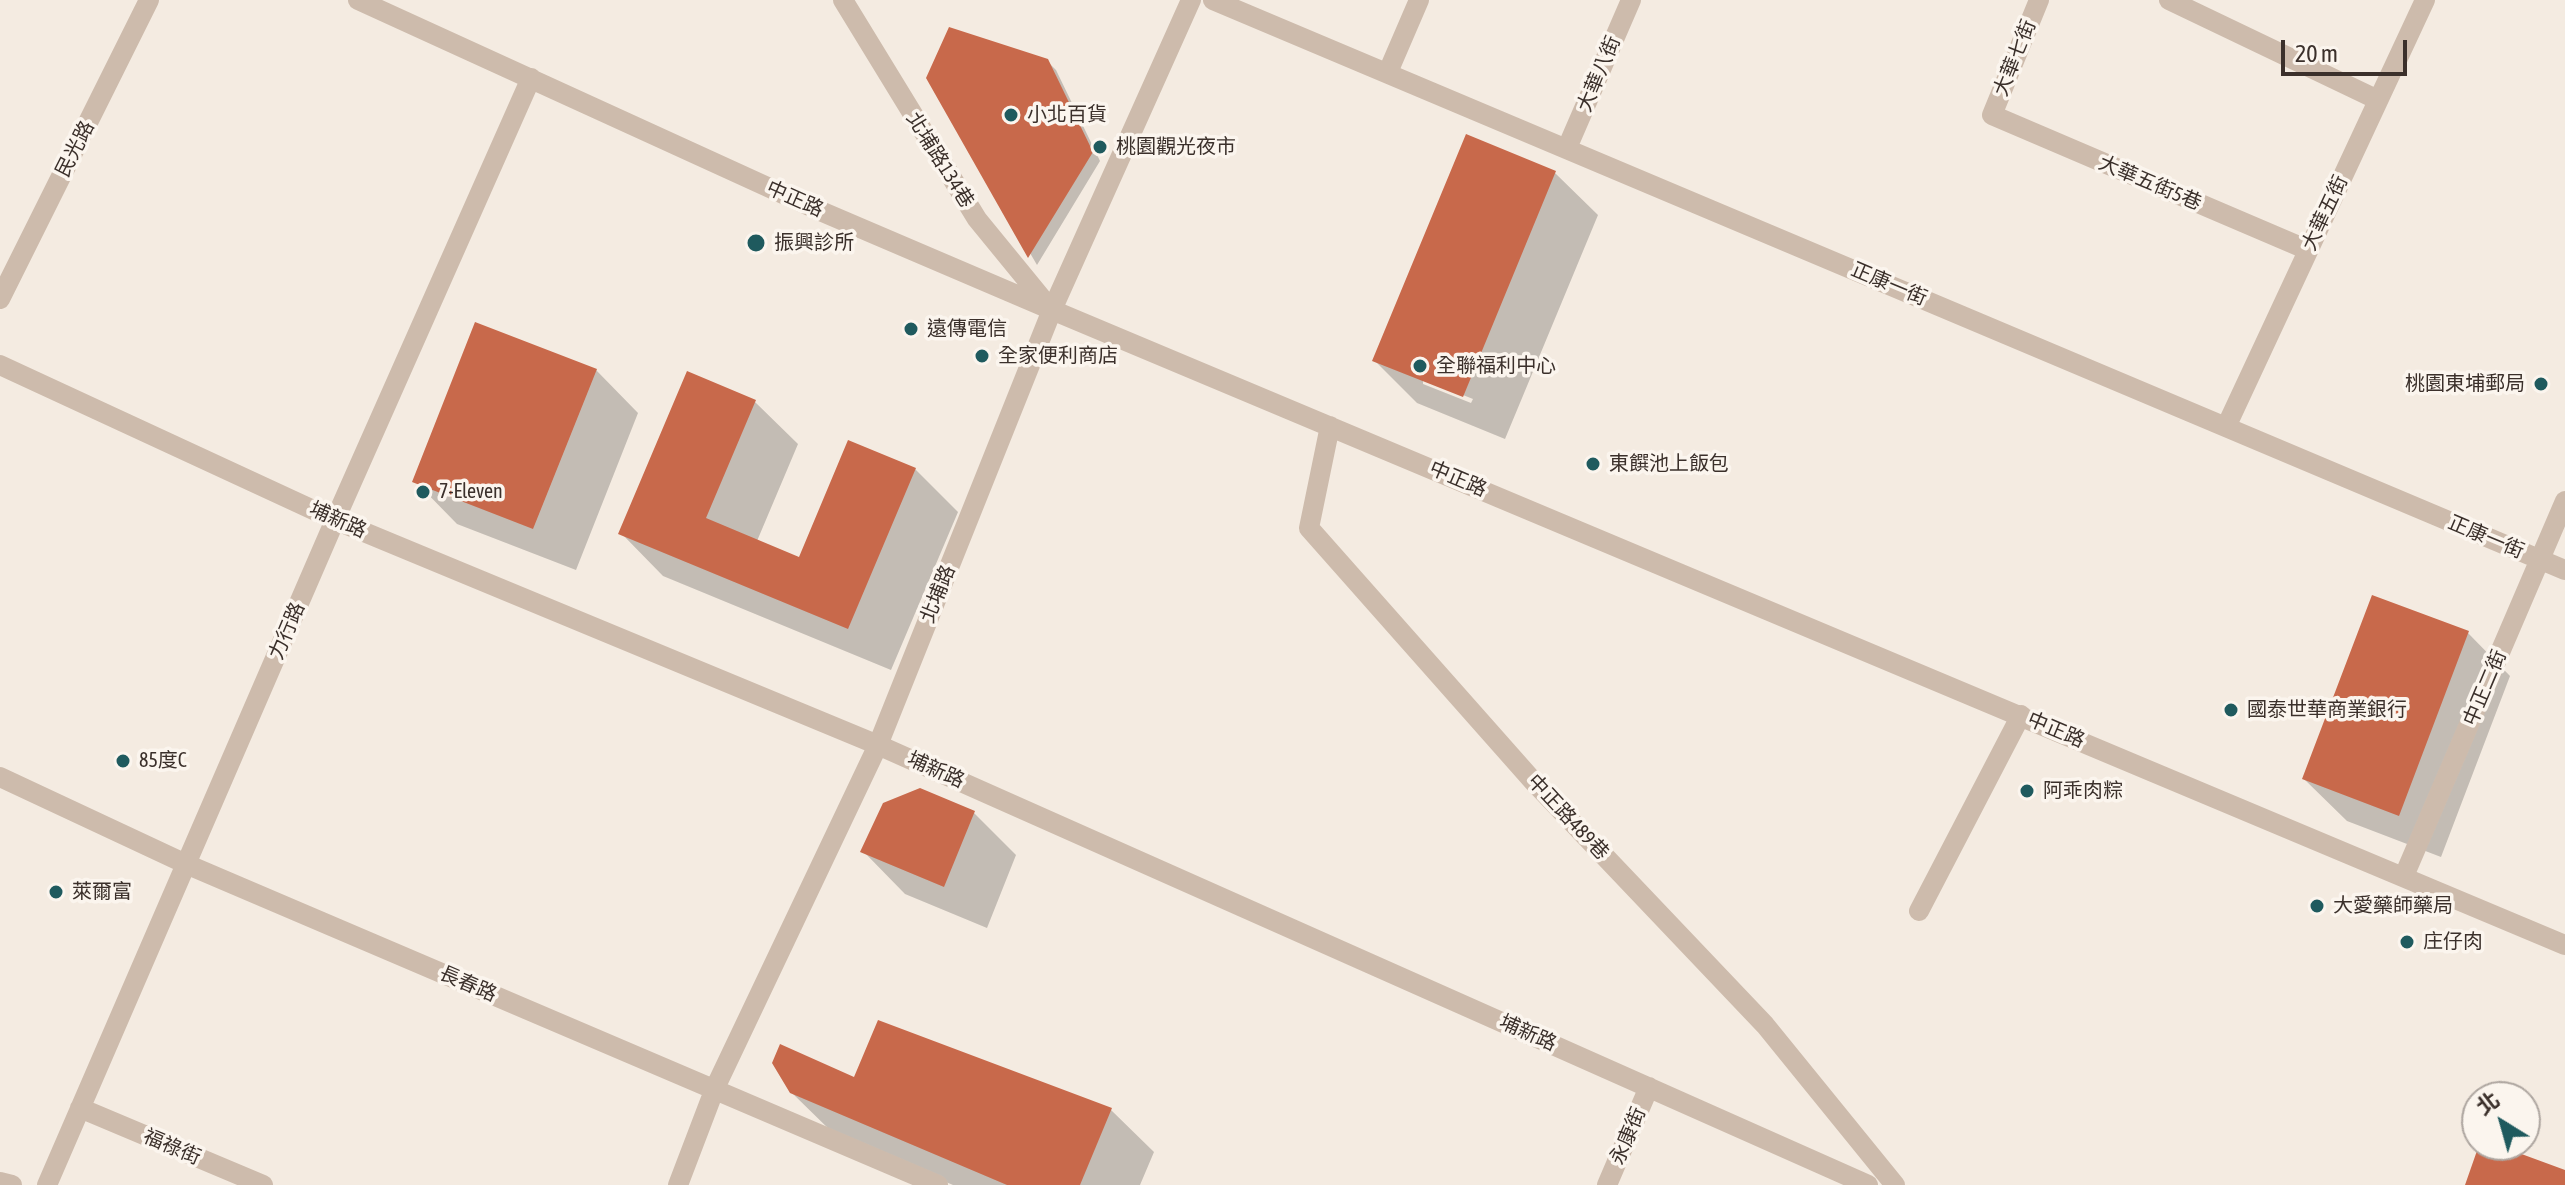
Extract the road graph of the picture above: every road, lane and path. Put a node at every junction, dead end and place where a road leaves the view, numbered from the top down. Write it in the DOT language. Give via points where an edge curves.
graph roads {
  1 [pos="149,0"];
  2 [pos="358,0"];
  3 [pos="843,0"];
  4 [pos="1191,0"];
  5 [pos="1213,0"];
  6 [pos="1419,0"];
  7 [pos="1631,0"];
  8 [pos="2039,0"];
  9 [pos="2169,0"];
  10 [pos="2425,0"];
  11 [pos="1388,72"];
  12 [pos="531,78"];
  13 [pos="2378,100"];
  14 [pos="1992,115"];
  15 [pos="1567,148"];
  16 [pos="2308,250"];
  17 [pos="0,299"];
  18 [pos="1052,310"];
  19 [pos="0,365"];
  20 [pos="1330,426"];
  21 [pos="2226,427"];
  22 [pos="2565,501"];
  23 [pos="335,520"];
  24 [pos="2540,559"];
  25 [pos="2565,570"];
  26 [pos="2021,715"];
  27 [pos="878,745"];
  28 [pos="0,777"];
  29 [pos="186,864"];
  30 [pos="2404,876"];
  31 [pos="1919,911"];
  32 [pos="2565,945"];
  33 [pos="1649,1087"];
  34 [pos="715,1088"];
  35 [pos="80,1108"];
  36 [pos="0,1182"];
  37 [pos="12,1185"];
  38 [pos="47,1185"];
  39 [pos="263,1185"];
  40 [pos="678,1185"];
  41 [pos="938,1185"];
  42 [pos="1607,1185"];
  43 [pos="1868,1185"];
  44 [pos="1895,1185"];
  1 -- 17 [label="street, 民光路"];
  2 -- 12 [label="street, 中正路"];
  3 -- 18 [label="street, 北埔路134巷" via="977,219"];
  4 -- 18 [label="street, 北埔路"];
  5 -- 11 [label="street, 正康一街"];
  6 -- 11 [label="street"];
  7 -- 15 [label="street, 大華八街"];
  8 -- 14 [label="street, 大華七街"];
  9 -- 13 [label="street"];
  10 -- 13 [label="street, 大華五街"];
  11 -- 15 [label="street, 正康一街"];
  12 -- 18 [label="street, 中正路"];
  12 -- 23 [label="street, 力行路"];
  13 -- 16 [label="street, 大華五街"];
  14 -- 16 [label="street, 大華五街5巷"];
  15 -- 21 [label="street, 正康一街"];
  16 -- 21 [label="street, 大華五街"];
  18 -- 20 [label="street, 中正路"];
  18 -- 27 [label="street, 北埔路"];
  19 -- 23 [label="street, 埔新路"];
  20 -- 26 [label="street, 中正路"];
  20 -- 44 [label="street, 中正路489巷" via="1309,528 1533,781 1765,1025"];
  21 -- 24 [label="street, 正康一街"];
  22 -- 24 [label="street, 中正二街"];
  23 -- 27 [label="street, 埔新路"];
  23 -- 29 [label="street, 力行路"];
  24 -- 25 [label="street, 正康一街"];
  24 -- 30 [label="street, 中正二街"];
  26 -- 30 [label="street, 中正路"];
  26 -- 31 [label="street"];
  27 -- 33 [label="street, 埔新路"];
  27 -- 34 [label="street, 北埔路"];
  28 -- 29 [label="street, 長春路"];
  29 -- 34 [label="street, 長春路"];
  29 -- 35 [label="street, 力行路"];
  30 -- 32 [label="street, 中正路"];
  33 -- 42 [label="street, 永康街"];
  33 -- 43 [label="street, 埔新路"];
  34 -- 40 [label="street, 北埔路"];
  34 -- 41 [label="street, 長春路"];
  35 -- 38 [label="street, 力行路"];
  35 -- 39 [label="street, 福祿街"];
  36 -- 37 [label="street"];
}
